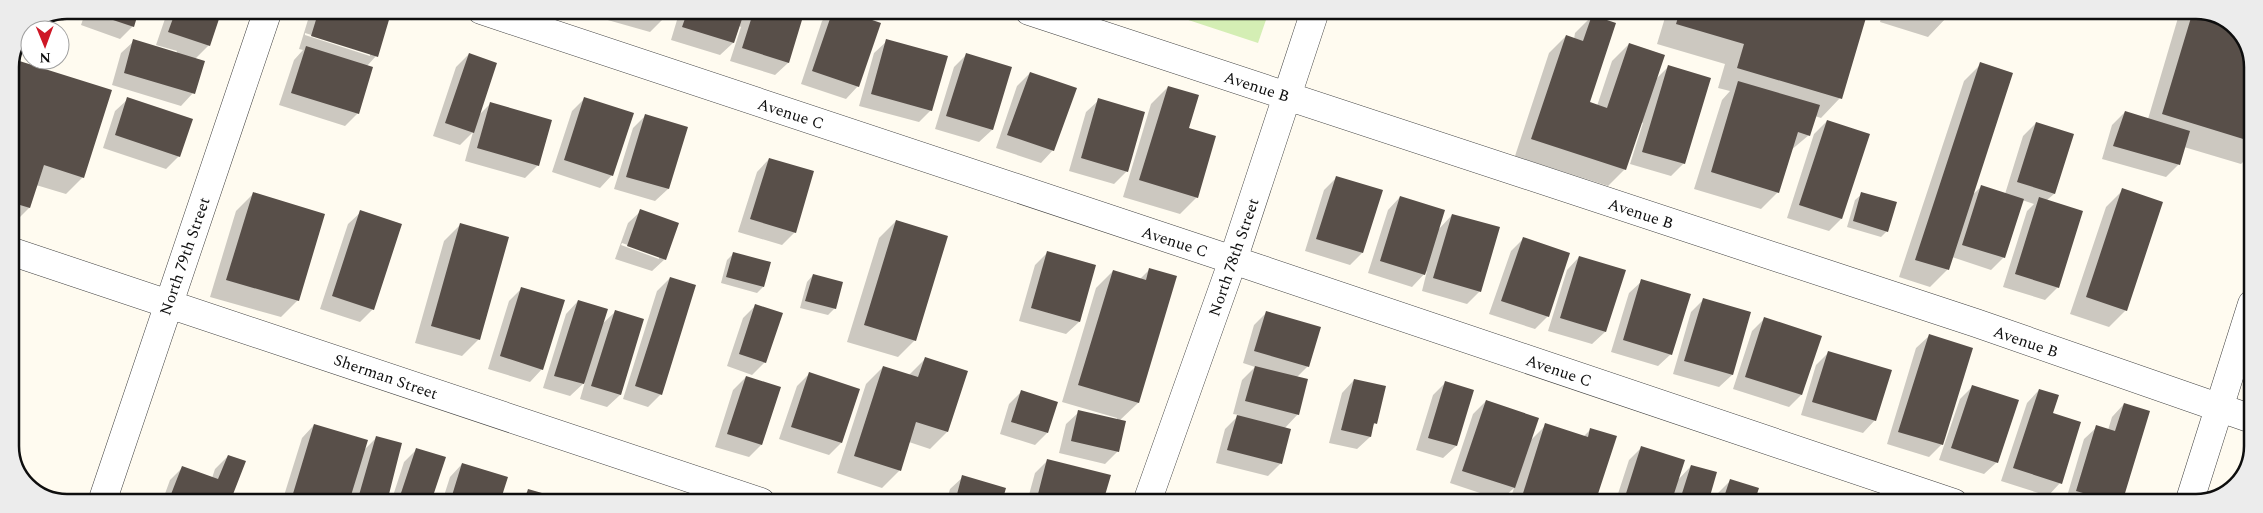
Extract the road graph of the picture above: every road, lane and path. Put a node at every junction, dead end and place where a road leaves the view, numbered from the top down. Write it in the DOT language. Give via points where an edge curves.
graph roads {
  1 [pos="265,19"];
  2 [pos="508,19"];
  3 [pos="1056,19"];
  4 [pos="1312,19"];
  5 [pos="1287,96"];
  6 [pos="19,254"];
  7 [pos="1233,260"];
  8 [pos="168,303"];
  9 [pos="2244,328"];
  10 [pos="2218,408"];
  11 [pos="2244,416"];
  12 [pos="105,494"];
  13 [pos="737,494"];
  14 [pos="1150,494"];
  15 [pos="1927,494"];
  16 [pos="2192,494"];
  1 -- 8 [label="street, North 79th Street"];
  2 -- 7 [label="street, Avenue C"];
  3 -- 5 [label="street, Avenue B"];
  4 -- 5 [label="street, North 78th Street"];
  5 -- 7 [label="street, North 78th Street"];
  5 -- 10 [label="street, Avenue B" via="1976,323"];
  6 -- 8 [label="street, Sherman Street"];
  7 -- 14 [label="street, North 78th Street"];
  7 -- 15 [label="street, Avenue C"];
  8 -- 12 [label="street, North 79th Street"];
  8 -- 13 [label="street, Sherman Street"];
  9 -- 10 [label="street"];
  10 -- 11 [label="street, Avenue B"];
  10 -- 16 [label="street"];
}
